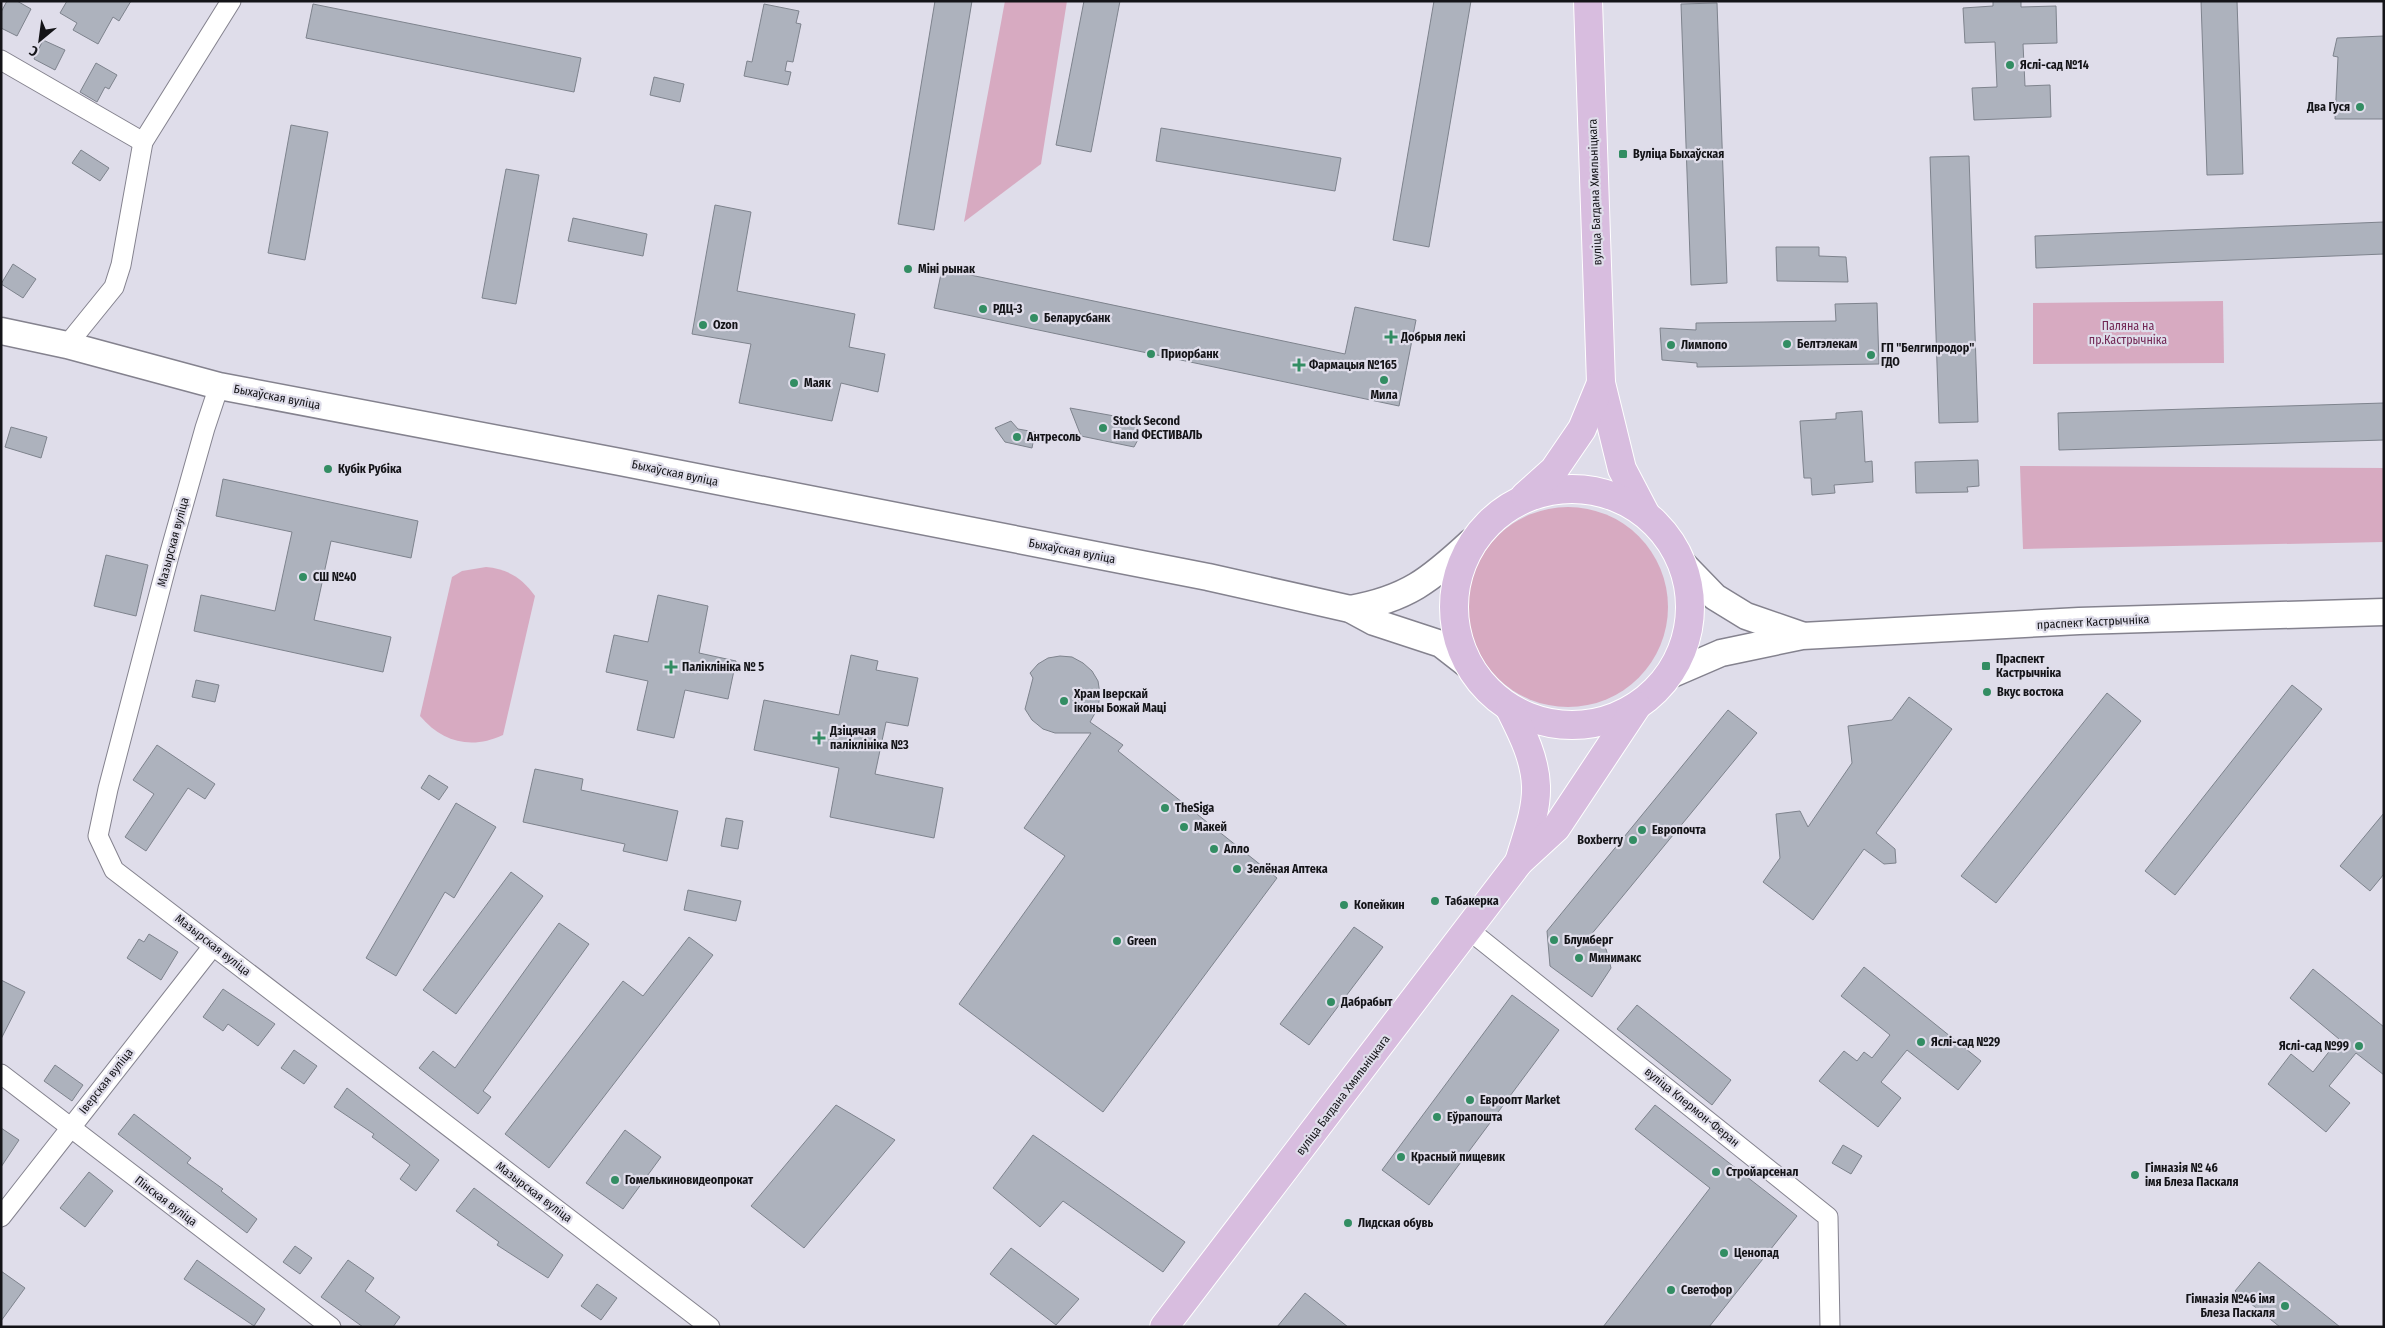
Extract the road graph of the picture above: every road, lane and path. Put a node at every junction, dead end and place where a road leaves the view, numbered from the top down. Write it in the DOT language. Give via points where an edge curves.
graph roads {
  1 [pos="231,1"];
  2 [pos="1588,1"];
  3 [pos="1,60"];
  4 [pos="143,142"];
  5 [pos="1,331"];
  6 [pos="67,346"];
  7 [pos="1601,383"];
  8 [pos="219,386"];
  9 [pos="1522,499"];
  10 [pos="1645,514"];
  11 [pos="1471,542"];
  12 [pos="1683,564"];
  13 [pos="1350,609"];
  14 [pos="2384,612"];
  15 [pos="1802,636"];
  16 [pos="1468,665"];
  17 [pos="1670,674"];
  18 [pos="1637,706"];
  19 [pos="1510,709"];
  20 [pos="1520,862"];
  21 [pos="1469,930"];
  22 [pos="213,946"];
  23 [pos="1,1074"];
  24 [pos="70,1127"];
  25 [pos="1,1217"];
  26 [pos="331,1327"];
  27 [pos="710,1327"];
  28 [pos="1164,1327"];
  29 [pos="1830,1327"];
  1 -- 4 [label="street"];
  2 -- 7 [label="main road, вуліца Багдана Хмяльніцкага"];
  3 -- 4 [label="street"];
  4 -- 6 [label="street" via="121,265 114,287"];
  5 -- 6 [label="main road, Быхаўская вуліца"];
  6 -- 8 [label="main road, Быхаўская вуліца"];
  7 -- 9 [label="main road, вуліца Багдана Хмяльніцкага" via="1582,429 1554,470"];
  7 -- 10 [label="main road, вуліца Багдана Хмяльніцкага" via="1622,469"];
  8 -- 13 [label="main road, Быхаўская вуліца" via="1208,577"];
  8 -- 22 [label="street, Мазырская вуліца" via="170,552 98,836 114,870"];
  9 -- 10 [label="main road" via="1564,488 1607,493"];
  9 -- 11 [label="main road" via="1494,517"];
  10 -- 12 [label="main road" via="1667,536"];
  11 -- 13 [label="main road, Быхаўская вуліца" via="1417,587 1380,604"];
  11 -- 16 [label="main road" via="1455,582 1454,599 1454,625"];
  12 -- 15 [label="main road, праспект Кастрычніка" via="1715,597 1746,616"];
  12 -- 17 [label="main road" via="1691,602 1686,640"];
  13 -- 16 [label="main road, Быхаўская вуліца" via="1374,622 1441,644"];
  14 -- 15 [label="main road, праспект Кастрычніка" via="2079,621"];
  15 -- 17 [label="main road, праспект Кастрычніка" via="1721,653"];
  16 -- 19 [label="main road" via="1486,690"];
  17 -- 18 [label="main road"];
  18 -- 19 [label="main road" via="1596,724 1552,724"];
  18 -- 20 [label="main road, вуліца Багдана Хмяльніцкага" via="1556,828"];
  19 -- 20 [label="main road, вуліца Багдана Хмяльніцкага" via="1532,757 1536,786"];
  20 -- 21 [label="main road, вуліца Багдана Хмяльніцкага"];
  21 -- 28 [label="main road, вуліца Багдана Хмяльніцкага"];
  21 -- 29 [label="street, вуліца Клермон-Феран" via="1828,1217"];
  22 -- 24 [label="street, Іверская вуліца"];
  22 -- 27 [label="street, Мазырская вуліца"];
  23 -- 24 [label="street, Пінская вуліца"];
  24 -- 25 [label="street, Іверская вуліца"];
  24 -- 26 [label="street, Пінская вуліца"];
}
